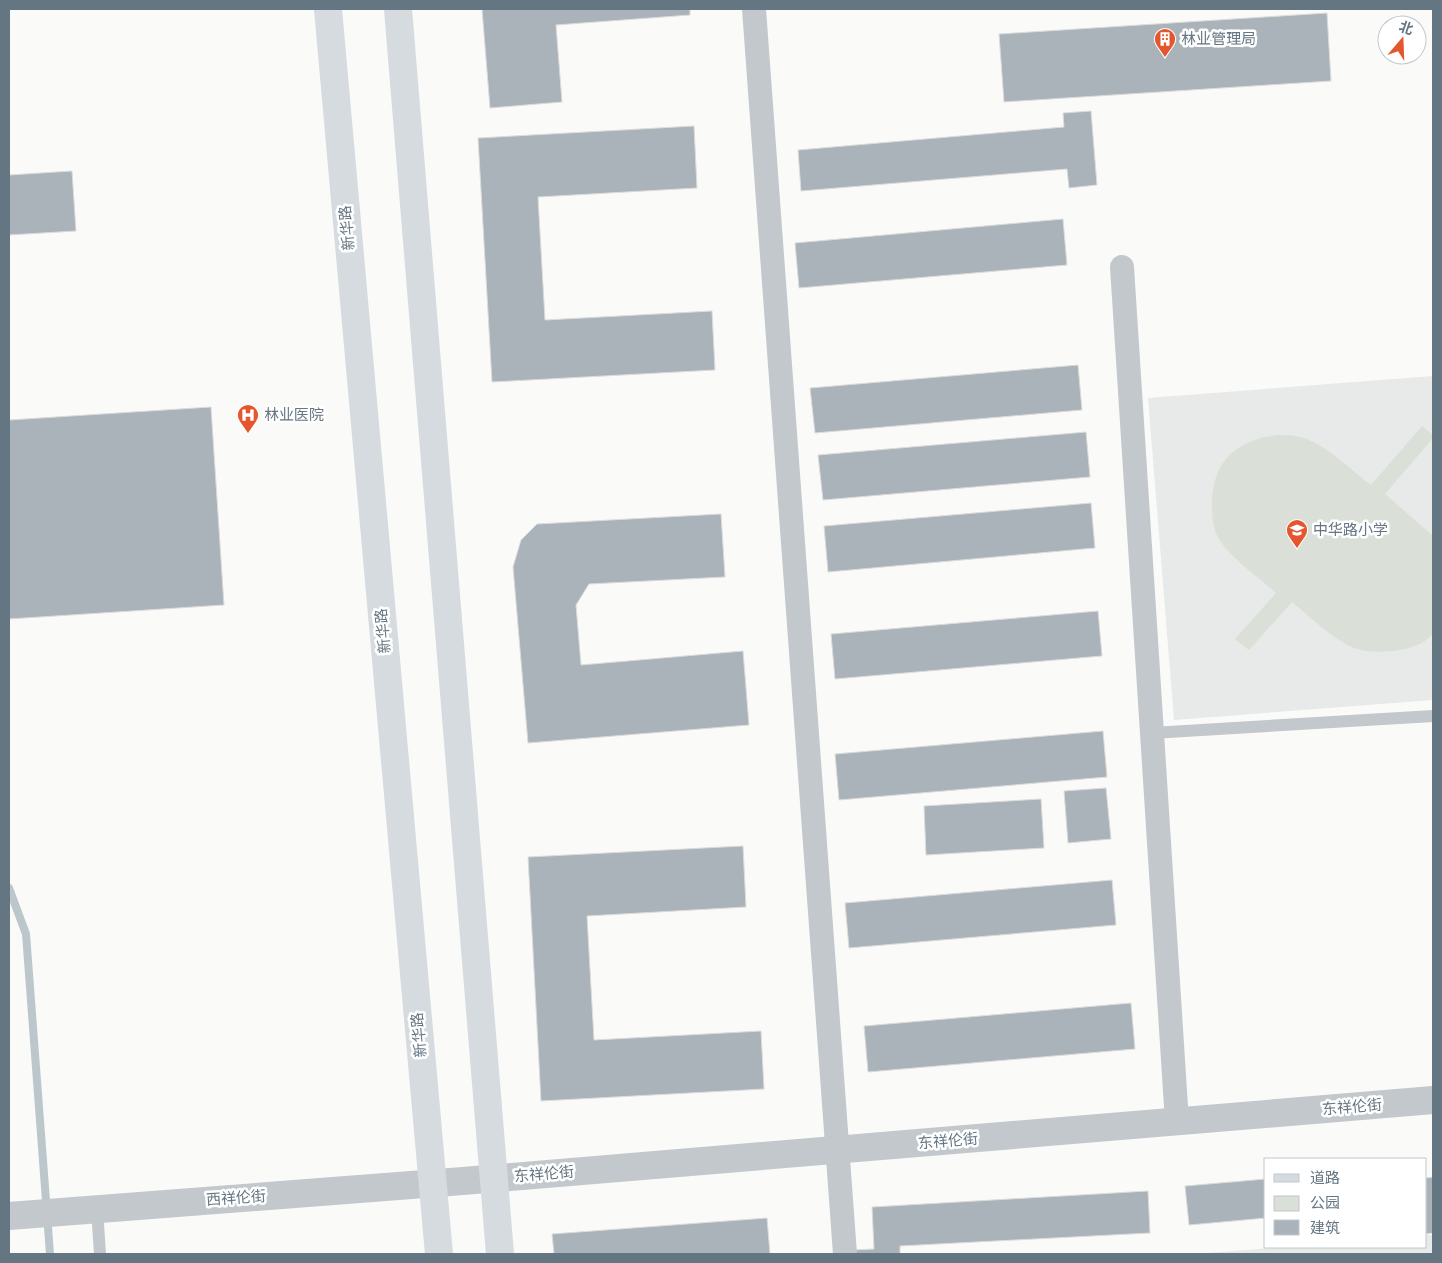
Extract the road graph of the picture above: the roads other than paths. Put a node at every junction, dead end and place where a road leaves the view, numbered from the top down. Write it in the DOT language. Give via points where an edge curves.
graph roads {
  1 [pos="328,9"];
  2 [pos="398,9"];
  3 [pos="754,9"];
  4 [pos="1122,267"];
  5 [pos="1433,716"];
  6 [pos="1152,734"];
  7 [pos="1433,1100"];
  8 [pos="1177,1122"];
  9 [pos="838,1150"];
  10 [pos="494,1178"];
  11 [pos="463,1181"];
  12 [pos="432,1183"];
  13 [pos="97,1209"];
  14 [pos="9,1216"];
  15 [pos="100,1254"];
  16 [pos="438,1254"];
  17 [pos="500,1254"];
  18 [pos="845,1254"];
  1 -- 12 [label="main road, 新华路"];
  2 -- 10 [label="main road"];
  3 -- 9 [label="street"];
  4 -- 6 [label="street"];
  5 -- 6 [label="lane"];
  6 -- 8 [label="street"];
  7 -- 8 [label="street, 东祥伦街"];
  8 -- 9 [label="street, 东祥伦街"];
  9 -- 10 [label="street, 东祥伦街"];
  9 -- 18 [label="street"];
  10 -- 11 [label="street, 东祥伦街"];
  10 -- 17 [label="main road"];
  11 -- 12 [label="street, 西祥伦街"];
  12 -- 13 [label="street, 西祥伦街"];
  12 -- 16 [label="main road, 新华路"];
  13 -- 14 [label="street, 西祥伦街"];
  13 -- 15 [label="lane"];
}
